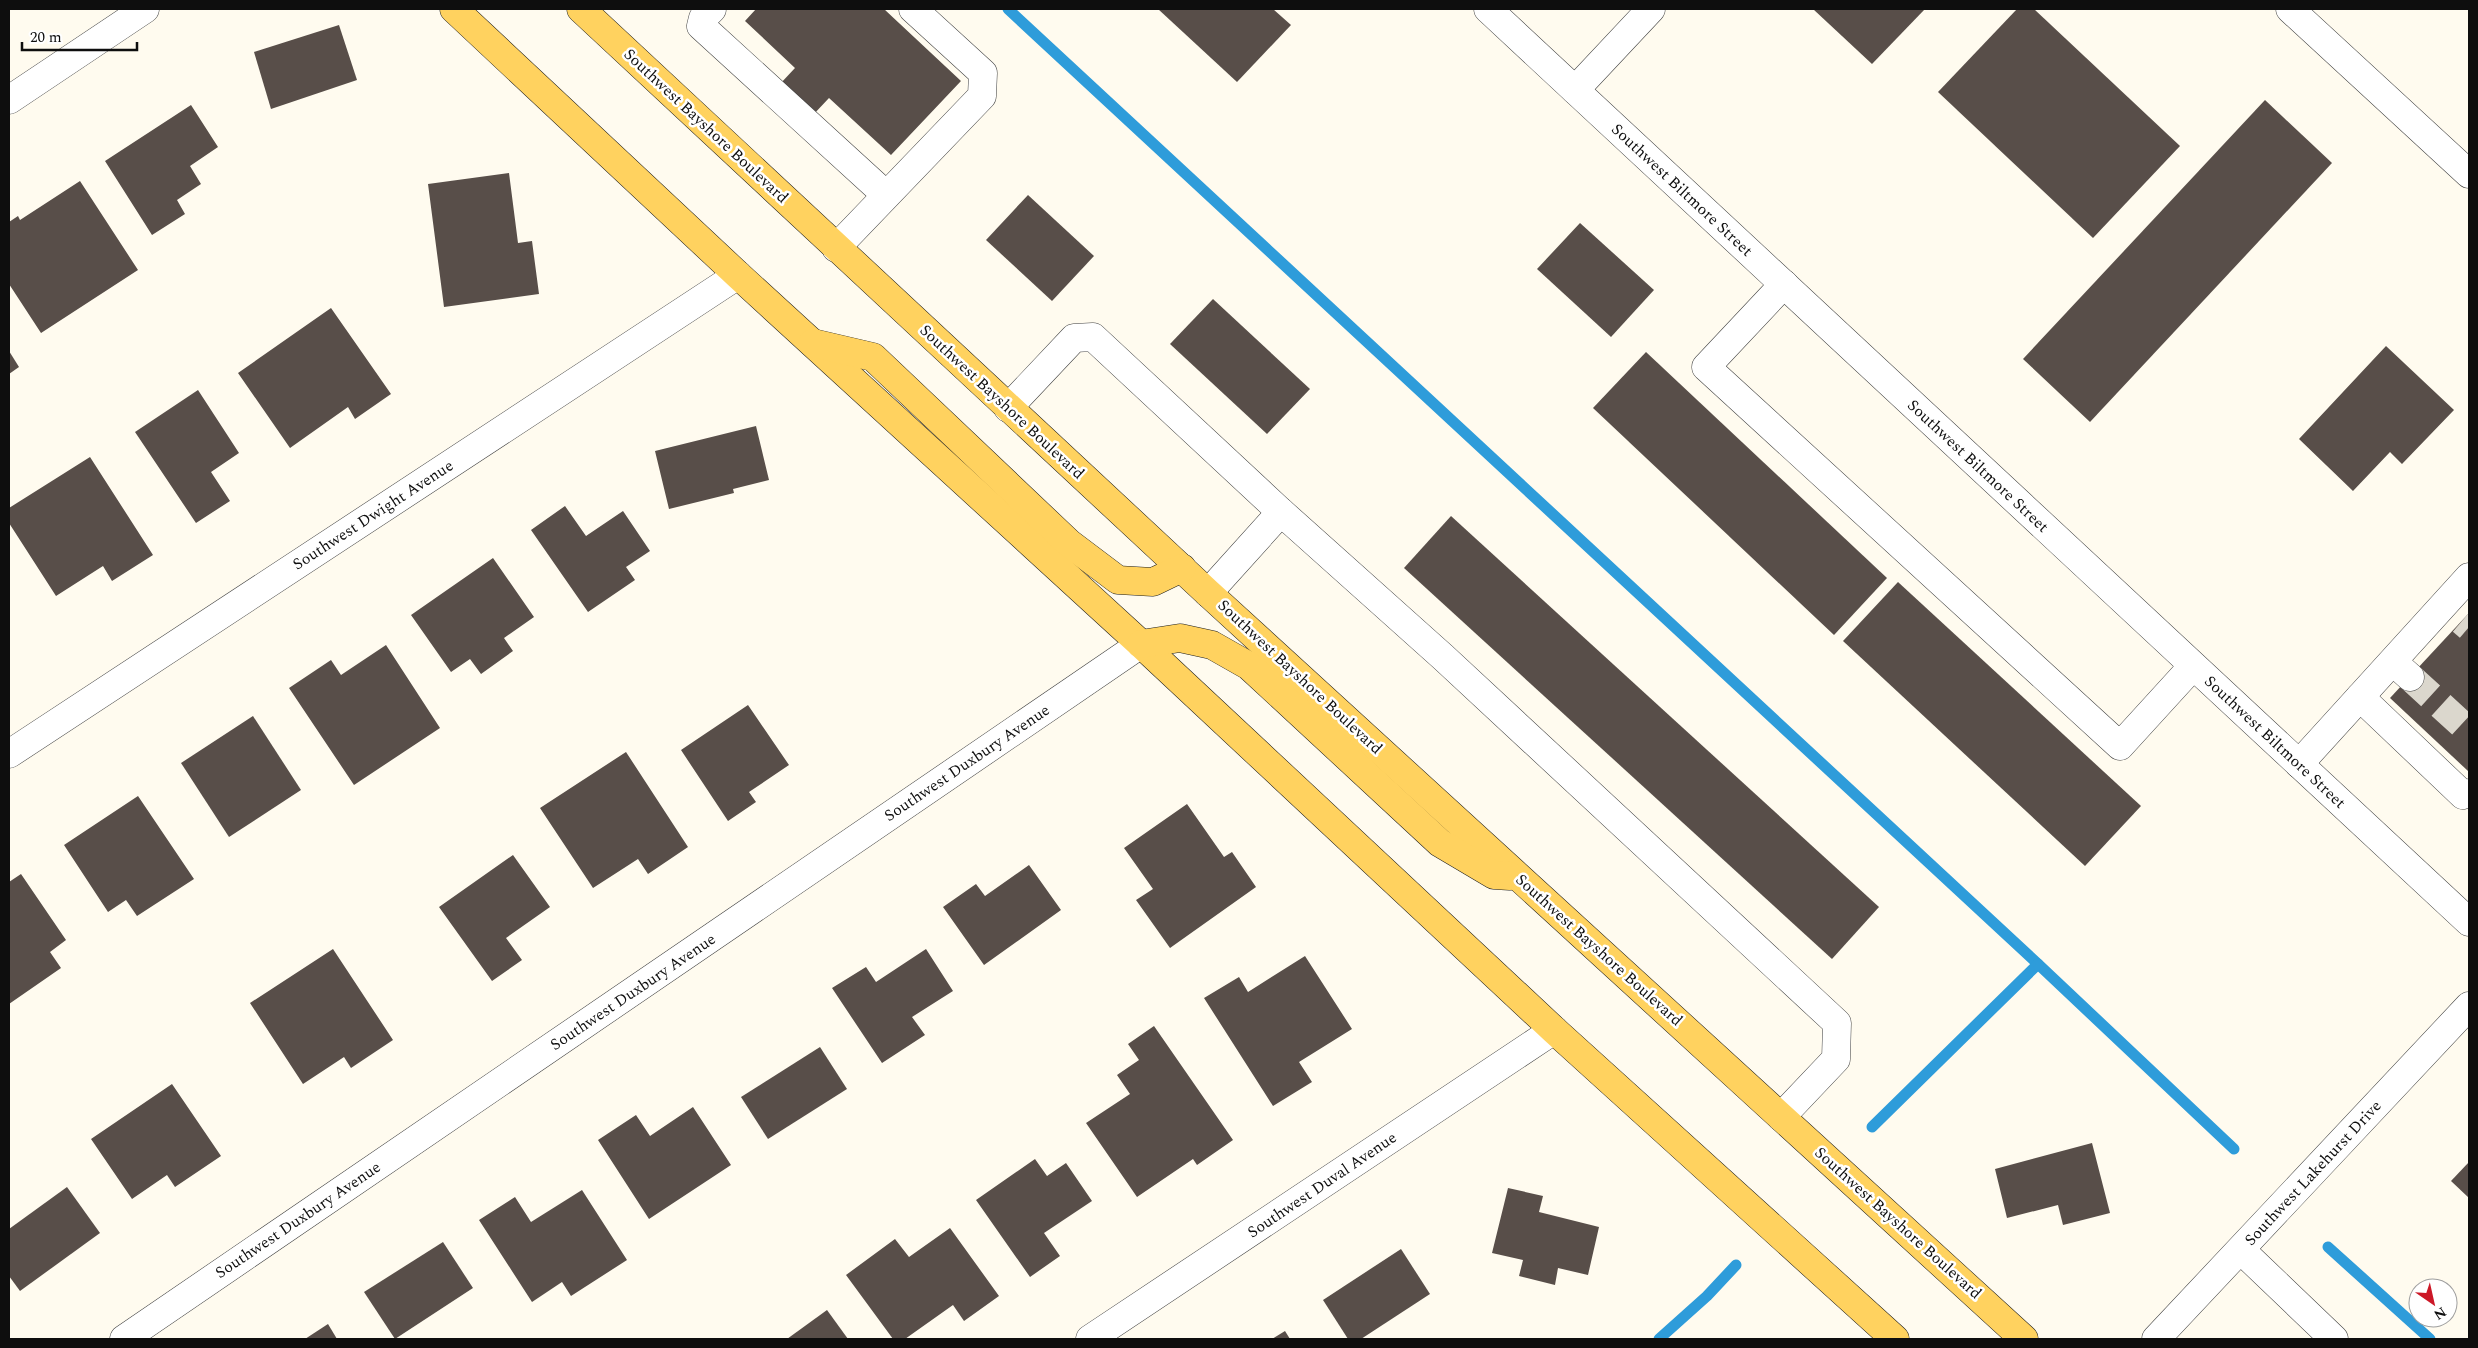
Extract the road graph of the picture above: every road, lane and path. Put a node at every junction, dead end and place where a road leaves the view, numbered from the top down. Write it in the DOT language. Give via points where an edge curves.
graph roads {
  1 [pos="145,9"];
  2 [pos="454,9"];
  3 [pos="581,9"];
  4 [pos="712,9"];
  5 [pos="913,9"];
  6 [pos="1488,9"];
  7 [pos="1651,9"];
  8 [pos="2290,9"];
  9 [pos="1575,90"];
  10 [pos="9,100"];
  11 [pos="2469,174"];
  12 [pos="886,194"];
  13 [pos="836,248"];
  14 [pos="738,275"];
  15 [pos="1784,284"];
  16 [pos="812,343"];
  17 [pos="1008,408"];
  18 [pos="1281,512"];
  19 [pos="1182,568"];
  20 [pos="2469,577"];
  21 [pos="1208,593"];
  22 [pos="1141,644"];
  23 [pos="2193,666"];
  24 [pos="2360,697"];
  25 [pos="9,754"];
  26 [pos="2299,764"];
  27 [pos="2469,793"];
  28 [pos="1517,876"];
  29 [pos="2469,922"];
  30 [pos="2469,1006"];
  31 [pos="1554,1030"];
  32 [pos="1781,1116"];
  33 [pos="2241,1250"];
  34 [pos="124,1339"];
  35 [pos="1090,1339"];
  36 [pos="1895,1339"];
  37 [pos="2024,1339"];
  38 [pos="2156,1339"];
  39 [pos="2334,1339"];
  1 -- 10 [label="street"];
  2 -- 14 [label="main road"];
  3 -- 13 [label="main road, Southwest Bayshore Boulevard"];
  4 -- 12 [label="street" via="703,18 701,26"];
  5 -- 12 [label="street" via="983,73 982,96"];
  6 -- 9 [label="street, Southwest Biltmore Street"];
  7 -- 9 [label="street"];
  8 -- 11 [label="street"];
  9 -- 15 [label="street, Southwest Biltmore Street"];
  12 -- 13 [label="street"];
  13 -- 17 [label="main road, Southwest Bayshore Boulevard"];
  14 -- 16 [label="main road"];
  14 -- 25 [label="street, Southwest Dwight Avenue"];
  15 -- 23 [label="street, Southwest Biltmore Street"];
  15 -- 23 [label="street" via="1706,367 2120,746"];
  16 -- 19 [label="main road" via="874,357 1069,543 1118,580 1153,582"];
  16 -- 22 [label="main road"];
  17 -- 18 [label="street" via="1074,338 1093,337"];
  17 -- 19 [label="main road, Southwest Bayshore Boulevard"];
  18 -- 21 [label="street"];
  18 -- 32 [label="street" via="1443,656 1837,1023 1836,1059"];
  19 -- 21 [label="main road, Southwest Bayshore Boulevard"];
  20 -- 24 [label="street" via="2454,612 2401,669"];
  21 -- 28 [label="main road, Southwest Bayshore Boulevard"];
  22 -- 28 [label="main road" via="1180,638 1212,645 1249,666 1440,843 1494,875"];
  22 -- 31 [label="main road"];
  22 -- 34 [label="street, Southwest Duxbury Avenue"];
  23 -- 26 [label="street, Southwest Biltmore Street"];
  24 -- 26 [label="street"];
  24 -- 27 [label="street" via="2463,795"];
  26 -- 29 [label="street, Southwest Biltmore Street"];
  28 -- 32 [label="main road, Southwest Bayshore Boulevard"];
  30 -- 33 [label="street, Southwest Lakehurst Drive"];
  31 -- 35 [label="street, Southwest Duval Avenue"];
  31 -- 36 [label="main road"];
  32 -- 37 [label="main road, Southwest Bayshore Boulevard"];
  33 -- 38 [label="street, Southwest Lakehurst Drive"];
  33 -- 39 [label="street"];
}
